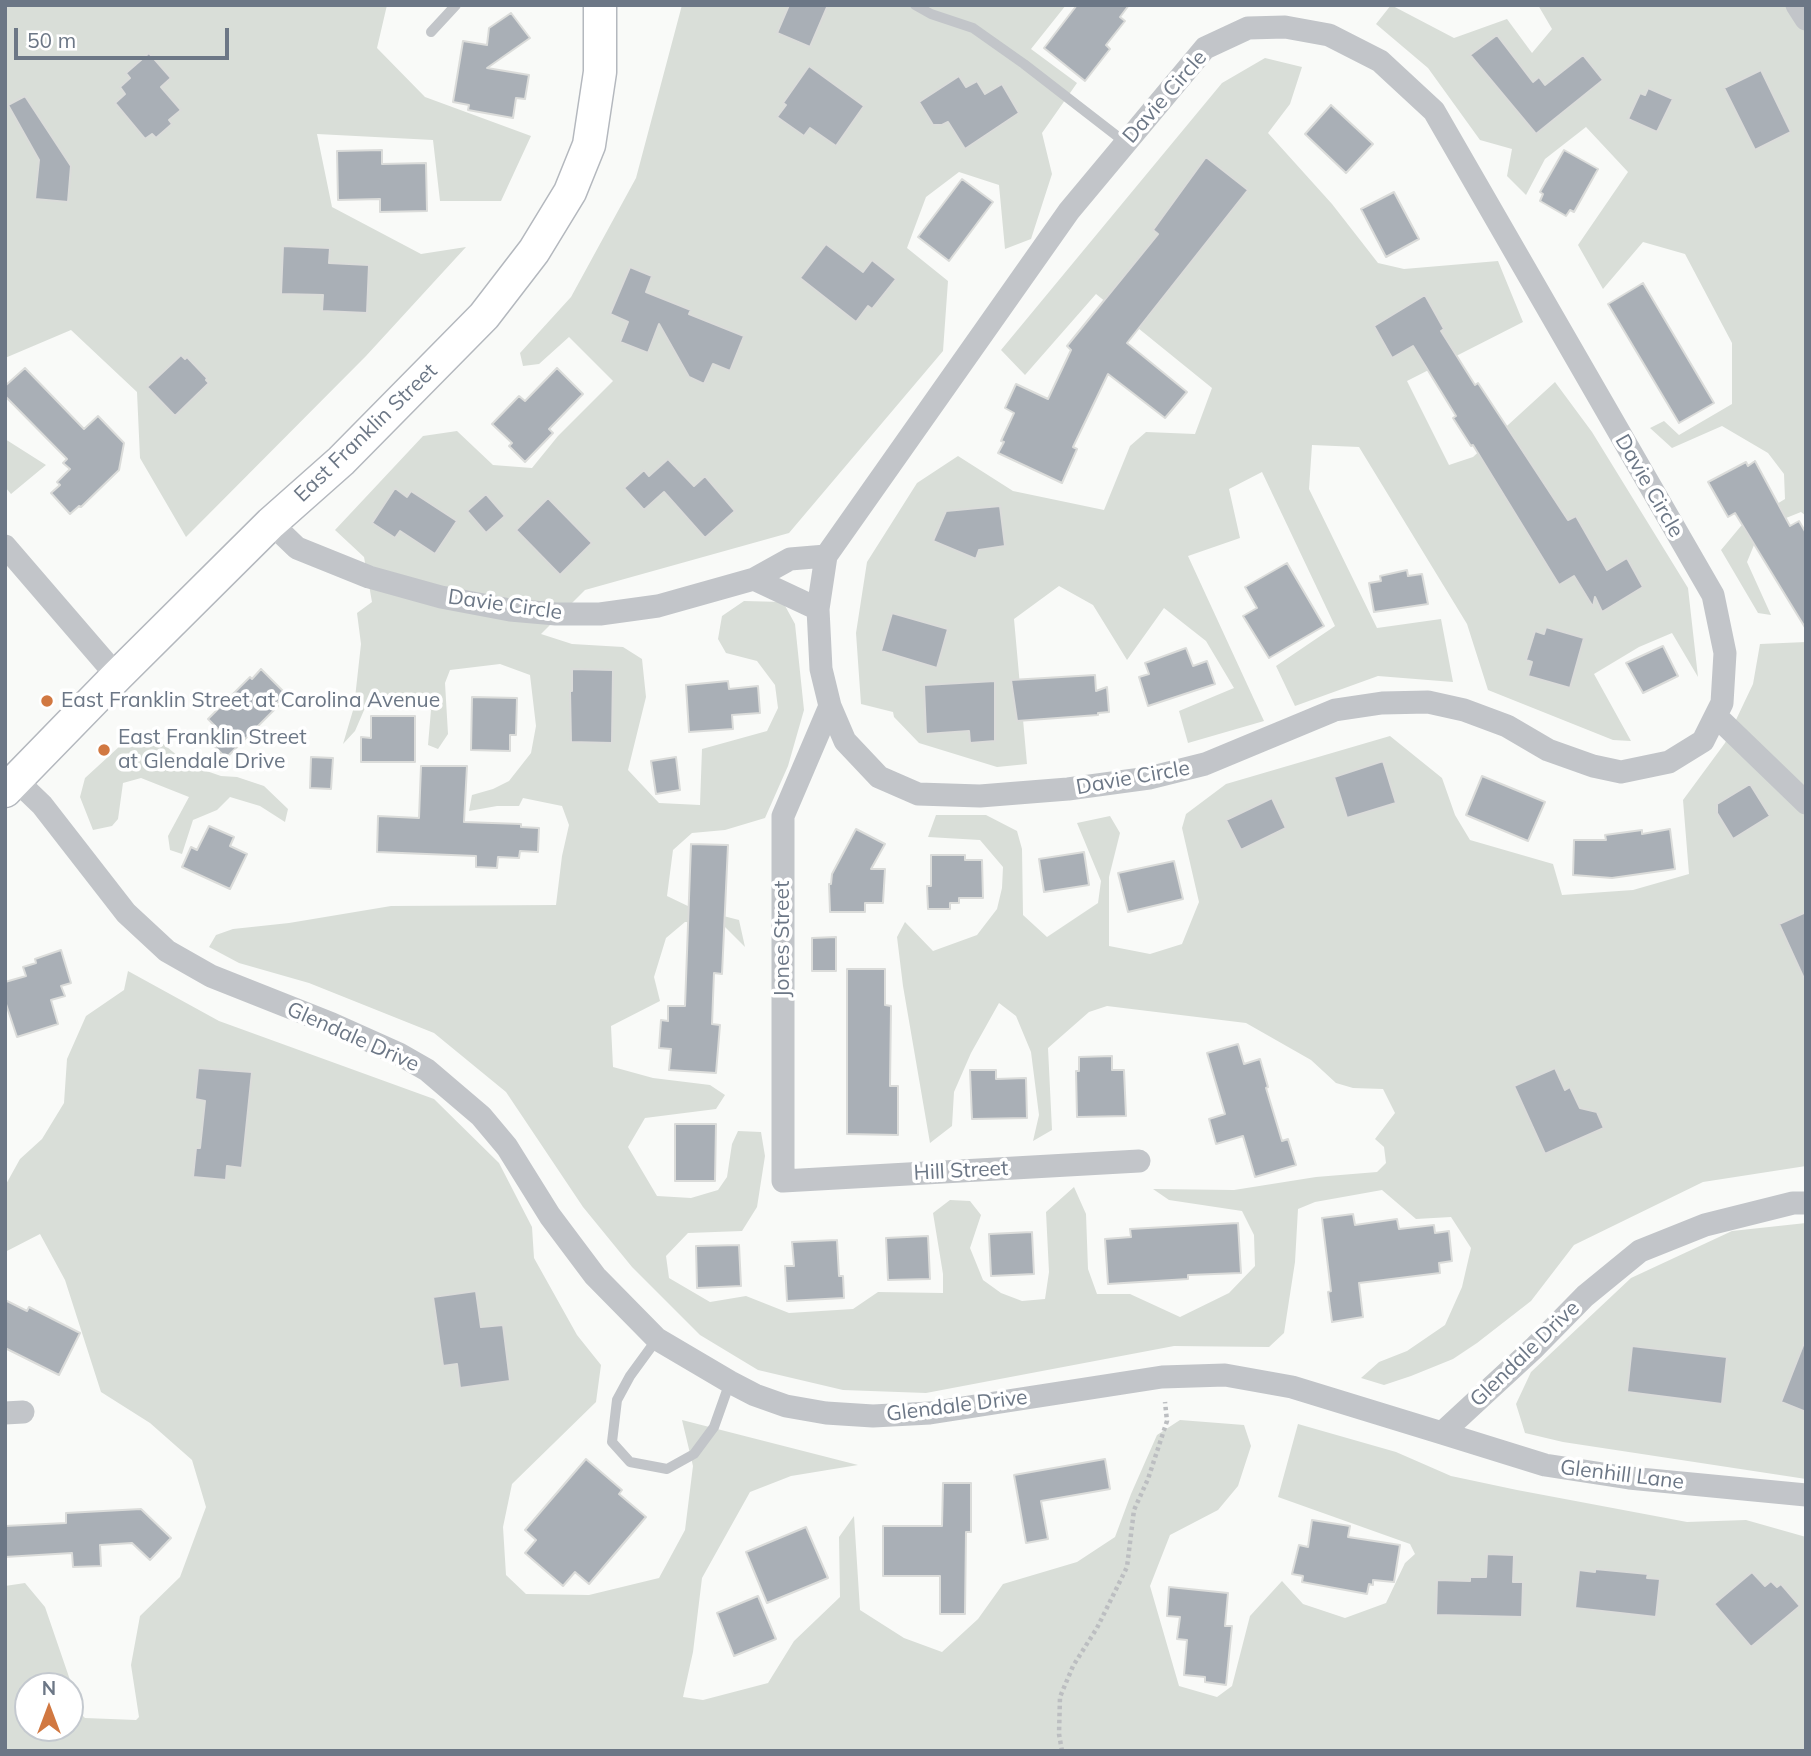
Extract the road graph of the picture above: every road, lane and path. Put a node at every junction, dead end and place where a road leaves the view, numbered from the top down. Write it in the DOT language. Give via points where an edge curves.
graph roads {
  1 [pos="456,5"];
  2 [pos="600,5"];
  3 [pos="915,5"];
  4 [pos="1797,5"];
  5 [pos="1806,19"];
  6 [pos="431,32"];
  7 [pos="1126,143"];
  8 [pos="271,523"];
  9 [pos="5,546"];
  10 [pos="826,555"];
  11 [pos="754,579"];
  12 [pos="818,609"];
  13 [pos="117,676"];
  14 [pos="830,706"];
  15 [pos="1716,716"];
  16 [pos="11,786"];
  17 [pos="1806,803"];
  18 [pos="1139,1161"];
  19 [pos="783,1181"];
  20 [pos="1806,1203"];
  21 [pos="657,1339"];
  22 [pos="1162,1377"];
  23 [pos="730,1382"];
  24 [pos="1442,1433"];
  25 [pos="1806,1495"];
  26 [pos="1062,1751"];
  1 -- 6 [label="lane"];
  2 -- 8 [label="main road, East Franklin Street" via="600,72 589,145 570,192 534,251 484,316 341,461"];
  3 -- 7 [label="lane" via="973,28"];
  4 -- 5 [label="street"];
  7 -- 10 [label="street, Davie Circle" via="1069,211"];
  7 -- 15 [label="street, Davie Circle" via="1205,48 1248,28 1285,27 1329,34 1380,61 1434,111 1713,594 1725,653 1723,703"];
  8 -- 11 [label="street, Davie Circle" via="297,548 369,577 510,610 600,614 658,606"];
  8 -- 13 [label="main road, East Franklin Street"];
  9 -- 13 [label="street"];
  10 -- 11 [label="street, Davie Circle" via="790,559"];
  10 -- 12 [label="street, Davie Circle"];
  11 -- 12 [label="street"];
  12 -- 14 [label="street, Davie Circle" via="821,669"];
  13 -- 16 [label="main road, East Franklin Street"];
  14 -- 15 [label="street, Davie Circle" via="845,741 879,777 918,794 980,796 1149,778 1205,764 1335,710 1382,703 1428,702 1464,710 1507,726 1548,750 1621,772 1669,762 1703,741"];
  14 -- 19 [label="street, Jones Street" via="783,816"];
  15 -- 17 [label="street"];
  16 -- 21 [label="street, Glendale Drive" via="42,804 126,913 167,951 211,976 399,1054 452,1090 506,1147 595,1276"];
  18 -- 19 [label="street, Hill Street"];
  20 -- 24 [label="street, Glendale Drive" via="1705,1225 1640,1251 1585,1296"];
  21 -- 23 [label="street, Glendale Drive"];
  21 -- 23 [label="lane" via="617,1400 612,1442 631,1462 667,1469 694,1454 714,1427"];
  22 -- 23 [label="street, Glendale Drive" via="930,1413 873,1416 786,1406"];
  22 -- 24 [label="street, Glendale Drive" via="1254,1379"];
  22 -- 26 [label="path" via="1167,1421 1134,1510 1128,1567 1060,1698"];
  24 -- 25 [label="street, Glenhill Lane" via="1545,1465"];
}
